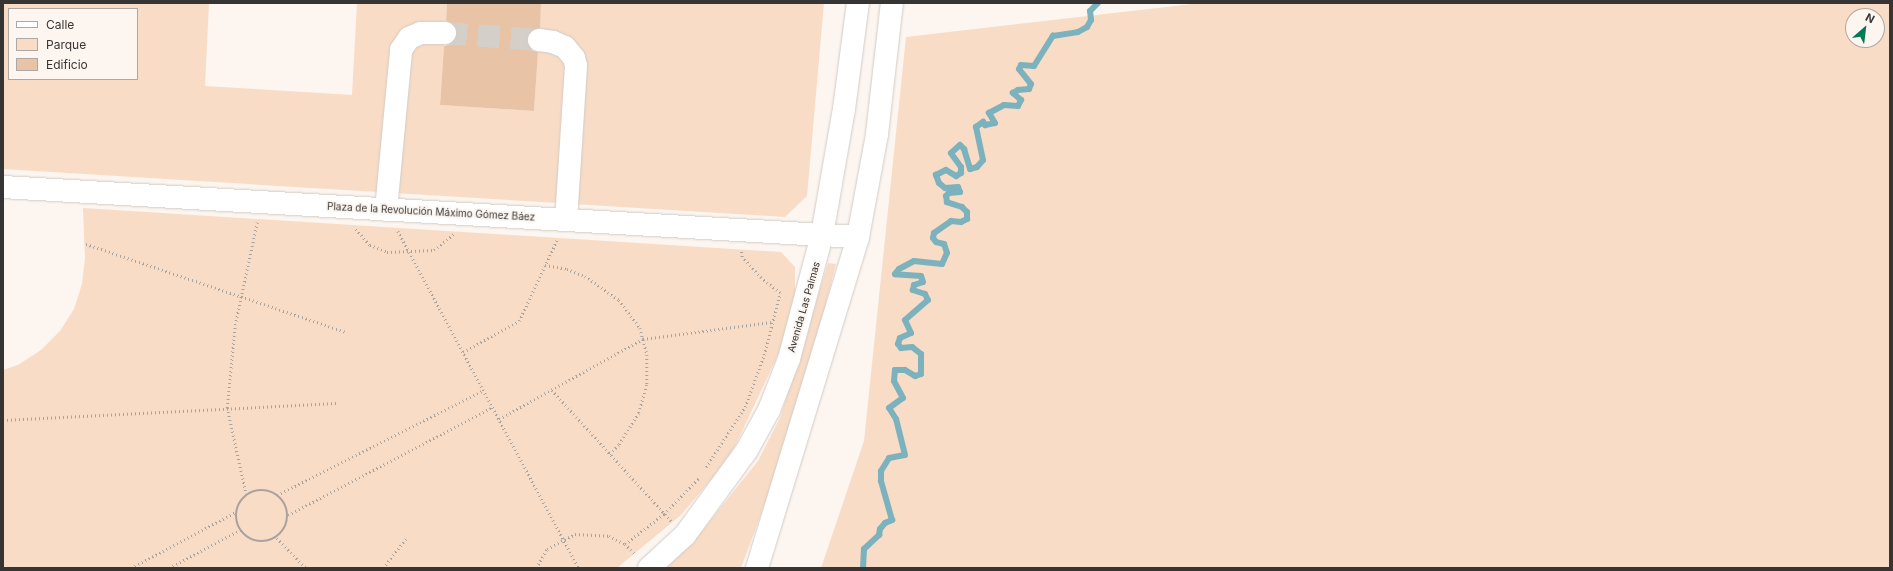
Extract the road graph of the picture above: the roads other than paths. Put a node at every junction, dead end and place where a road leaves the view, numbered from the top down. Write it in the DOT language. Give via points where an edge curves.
graph roads {
  1 [pos="858,3"];
  2 [pos="892,3"];
  3 [pos="445,33"];
  4 [pos="539,40"];
  5 [pos="3,187"];
  6 [pos="386,210"];
  7 [pos="566,220"];
  8 [pos="822,236"];
  9 [pos="858,237"];
  10 [pos="649,568"];
  11 [pos="758,568"];
  1 -- 8 [label="street, Avenida Las Palmas" via="844,110"];
  2 -- 9 [label="street" via="877,134"];
  3 -- 6 [label="street" via="421,33 408,38 401,50"];
  4 -- 7 [label="street" via="565,47 574,58 576,66"];
  5 -- 6 [label="street, Plaza de la Revolución Máximo Gómez Báez"];
  6 -- 7 [label="street, Plaza de la Revolución Máximo Gómez Báez"];
  7 -- 8 [label="street, Plaza de la Revolución Máximo Gómez Báez"];
  8 -- 9 [label="street, Plaza de la Revolución Máximo Gómez Báez"];
  8 -- 10 [label="street, Avenida Las Palmas" via="789,359 769,410 747,450 685,535"];
  9 -- 11 [label="street"];
}
